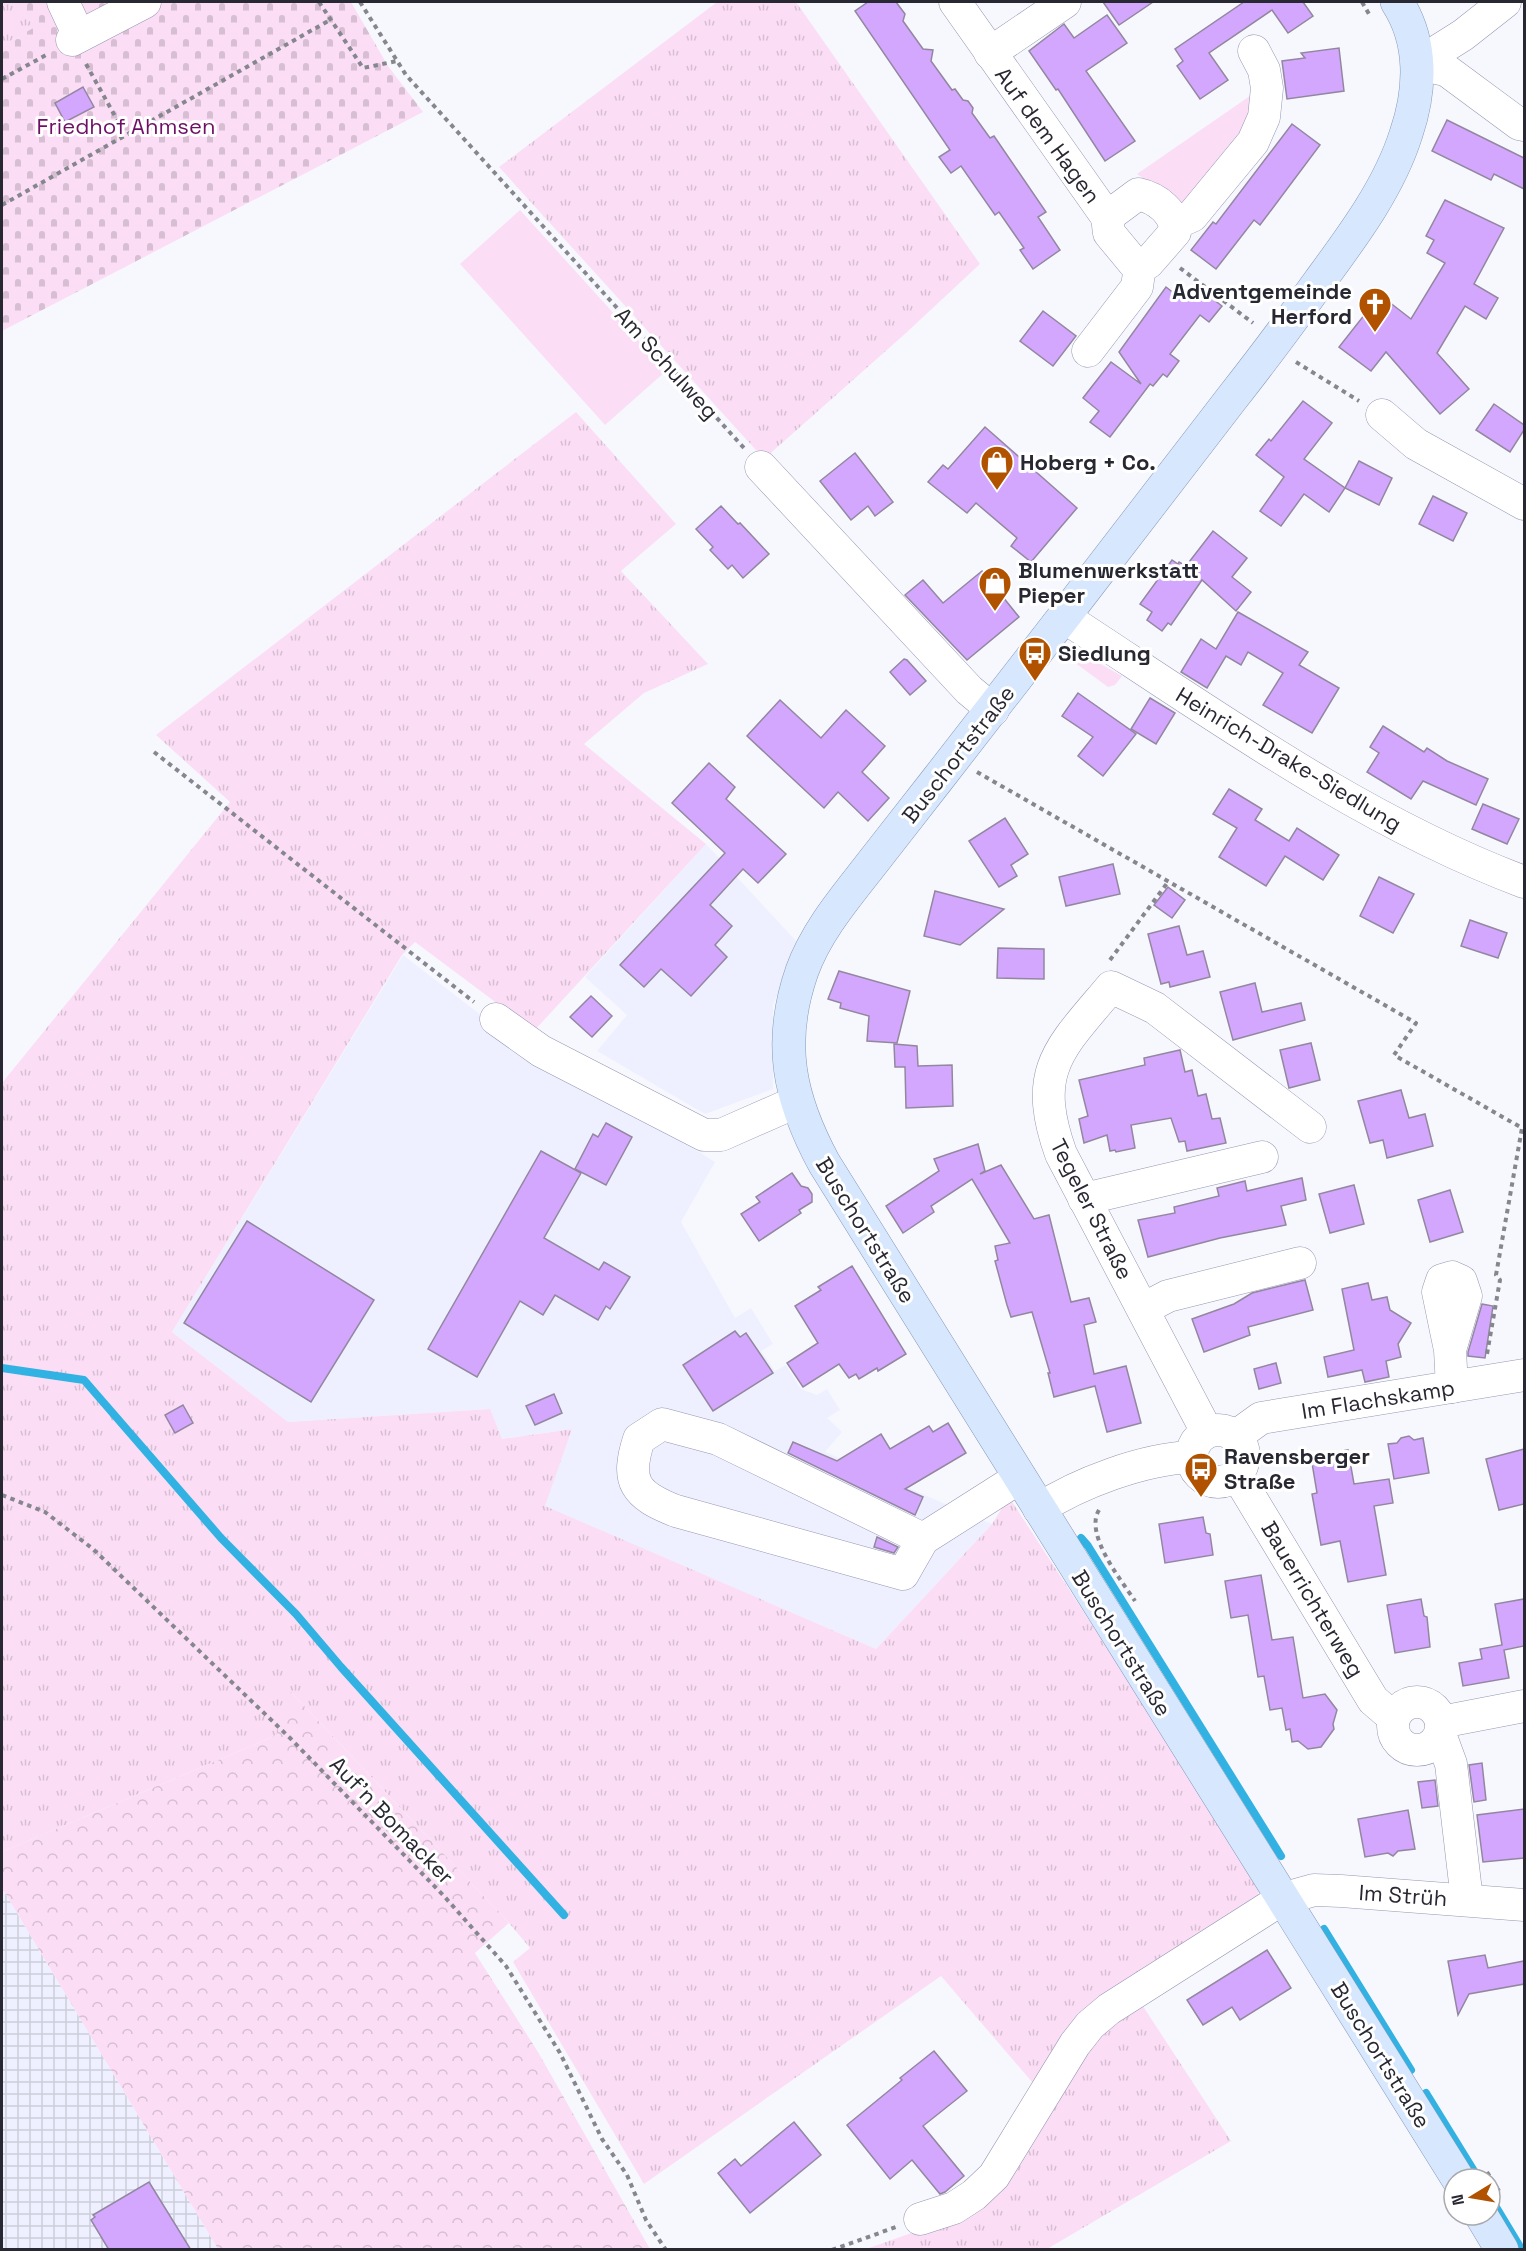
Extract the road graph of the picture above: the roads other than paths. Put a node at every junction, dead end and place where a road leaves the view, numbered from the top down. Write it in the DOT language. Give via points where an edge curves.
graph roads {
  1 [pos="63,2"];
  2 [pos="145,2"];
  3 [pos="955,2"];
  4 [pos="1065,2"];
  5 [pos="1505,2"];
  6 [pos="1385,10"];
  7 [pos="1254,51"];
  8 [pos="990,53"];
  9 [pos="1417,64"];
  10 [pos="1523,124"];
  11 [pos="1107,217"];
  12 [pos="1176,223"];
  13 [pos="1149,259"];
  14 [pos="1088,351"];
  15 [pos="1382,415"];
  16 [pos="761,467"];
  17 [pos="1524,504"];
  18 [pos="1064,617"];
  19 [pos="993,710"];
  20 [pos="1524,882"];
  21 [pos="496,1019"];
  22 [pos="796,1102"];
  23 [pos="1310,1127"];
  24 [pos="1262,1157"];
  25 [pos="1084,1199"];
  26 [pos="1300,1263"];
  27 [pos="1143,1309"];
  28 [pos="1450,1350"];
  29 [pos="1524,1375"];
  30 [pos="1467,1384"];
  31 [pos="1212,1441"];
  32 [pos="1237,1475"];
  33 [pos="1019,1478"];
  34 [pos="1039,1509"];
  35 [pos="922,1539"];
  36 [pos="1524,1706"];
  37 [pos="1441,1728"];
  38 [pos="1282,1899"];
  39 [pos="1467,1900"];
  40 [pos="1524,1905"];
  41 [pos="1450,2167"];
  42 [pos="920,2219"];
  43 [pos="1488,2227"];
  44 [pos="1502,2250"];
  1 -- 2 [label="street" via="76,38"];
  3 -- 8 [label="street, Auf dem Hagen"];
  4 -- 8 [label="street, Auf dem Hagen"];
  5 -- 9 [label="street"];
  6 -- 9 [label="main road, Buschortstraße" via="1406,15"];
  7 -- 12 [label="street" via="1264,70 1267,88 1264,117 1253,142 1192,216"];
  8 -- 11 [label="street, Auf dem Hagen"];
  9 -- 10 [label="street" via="1446,70"];
  9 -- 18 [label="main road, Buschortstraße" via="1416,99 1406,136 1353,235 1259,329"];
  11 -- 12 [label="street, Auf dem Hagen" via="1138,194 1148,196 1171,213"];
  11 -- 13 [label="street, Auf dem Hagen" via="1109,233 1133,262"];
  12 -- 13 [label="street" via="1175,232"];
  13 -- 14 [label="street" via="1137,287"];
  15 -- 17 [label="street" via="1416,444"];
  16 -- 19 [label="street" via="969,690"];
  18 -- 19 [label="main road, Buschortstraße"];
  18 -- 20 [label="street, Heinrich-Drake-Siedlung" via="1243,734 1393,824"];
  19 -- 22 [label="main road, Buschortstraße" via="817,938 794,998 789,1032 789,1069"];
  21 -- 22 [label="street" via="541,1051 704,1135 721,1135"];
  22 -- 33 [label="main road, Buschortstraße" via="824,1162"];
  23 -- 25 [label="street, Tegeler Straße" via="1155,1008 1111,987 1061,1050 1047,1089 1060,1154"];
  24 -- 25 [label="street"];
  25 -- 27 [label="street, Tegeler Straße"];
  26 -- 27 [label="street" via="1168,1296"];
  27 -- 31 [label="street, Tegeler Straße"];
  28 -- 30 [label="street"];
  29 -- 30 [label="street, Im Flachskamp"];
  30 -- 31 [label="street, Im Flachskamp" via="1261,1418"];
  31 -- 32 [label="street" via="1242,1445 1245,1455"];
  31 -- 32 [label="street" via="1194,1468 1214,1483 1227,1482"];
  31 -- 34 [label="street, Im Flachskamp" via="1171,1458 1094,1480 1061,1494"];
  32 -- 37 [label="street, Bauerrichterweg" via="1373,1700 1394,1719 1401,1708 1413,1702 1425,1703 1436,1711"];
  33 -- 34 [label="main road, Buschortstraße"];
  33 -- 35 [label="street"];
  34 -- 38 [label="main road, Buschortstraße"];
  35 -- 35 [label="street" via="718,1439 662,1424 639,1439 632,1459 634,1483 651,1502 903,1574"];
  36 -- 37 [label="street"];
  37 -- 39 [label="street" via="1451,1764"];
  38 -- 39 [label="street, Im Strüh" via="1314,1890"];
  38 -- 41 [label="main road, Buschortstraße"];
  38 -- 42 [label="street, Im Strüh" via="1090,2025 994,2176 954,2208"];
  39 -- 40 [label="street, Im Strüh"];
  43 -- 44 [label="main road"];
}
